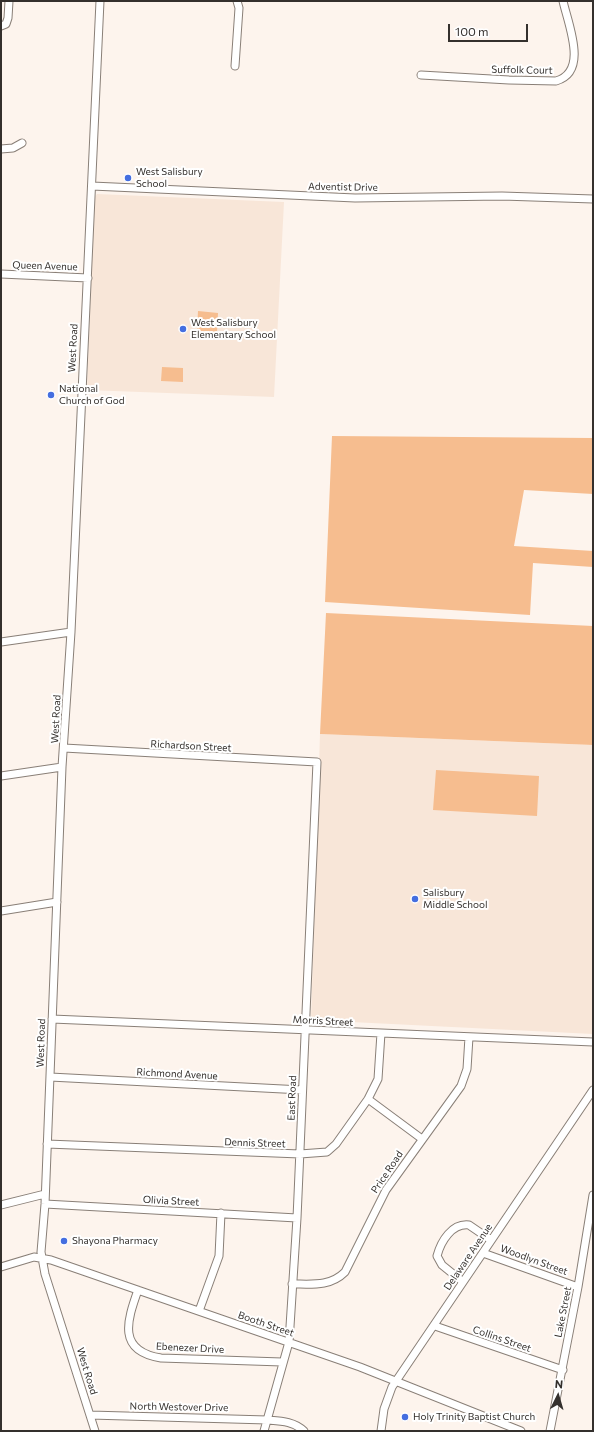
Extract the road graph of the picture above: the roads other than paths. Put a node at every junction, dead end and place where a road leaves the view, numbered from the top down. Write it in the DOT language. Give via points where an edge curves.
graph roads {
  1 [pos="9,1"];
  2 [pos="100,1"];
  3 [pos="237,1"];
  4 [pos="563,1"];
  5 [pos="1,26"];
  6 [pos="235,66"];
  7 [pos="421,75"];
  8 [pos="22,143"];
  9 [pos="1,149"];
  10 [pos="92,186"];
  11 [pos="593,199"];
  12 [pos="1,274"];
  13 [pos="88,278"];
  14 [pos="71,632"];
  15 [pos="1,642"];
  16 [pos="64,748"];
  17 [pos="317,762"];
  18 [pos="62,767"];
  19 [pos="1,776"];
  20 [pos="57,902"];
  21 [pos="1,911"];
  22 [pos="52,1018"];
  23 [pos="304,1030"];
  24 [pos="381,1033"];
  25 [pos="468,1037"];
  26 [pos="593,1042"];
  27 [pos="50,1077"];
  28 [pos="302,1090"];
  29 [pos="593,1090"];
  30 [pos="368,1099"];
  31 [pos="590,1099"];
  32 [pos="422,1139"];
  33 [pos="47,1144"];
  34 [pos="300,1154"];
  35 [pos="45,1194"];
  36 [pos="593,1195"];
  37 [pos="45,1204"];
  38 [pos="1,1205"];
  39 [pos="221,1213"];
  40 [pos="297,1218"];
  41 [pos="492,1240"];
  42 [pos="483,1252"];
  43 [pos="42,1257"];
  44 [pos="1,1267"];
  45 [pos="463,1282"];
  46 [pos="292,1284"];
  47 [pos="578,1287"];
  48 [pos="138,1290"];
  49 [pos="199,1311"];
  50 [pos="435,1326"];
  51 [pos="288,1342"];
  52 [pos="282,1362"];
  53 [pos="563,1370"];
  54 [pos="396,1381"];
  55 [pos="90,1415"];
  56 [pos="267,1420"];
  57 [pos="95,1431"];
  58 [pos="264,1431"];
  59 [pos="304,1431"];
  60 [pos="381,1431"];
  61 [pos="521,1431"];
  62 [pos="550,1431"];
  1 -- 5 [label="street" via="8,18 6,24"];
  2 -- 10 [label="street, West Road"];
  3 -- 6 [label="street" via="239,8"];
  4 -- 7 [label="street, Suffolk Court" via="574,52 572,68 562,79 509,80"];
  8 -- 9 [label="street" via="13,148"];
  10 -- 11 [label="street, Adventist Drive" via="349,198 502,196"];
  10 -- 13 [label="street, West Road"];
  12 -- 13 [label="street, Queen Avenue"];
  13 -- 14 [label="street, West Road"];
  14 -- 15 [label="street"];
  14 -- 16 [label="street, West Road"];
  16 -- 17 [label="street, Richardson Street"];
  16 -- 18 [label="street, West Road"];
  17 -- 23 [label="street, East Road"];
  18 -- 19 [label="street"];
  18 -- 20 [label="street, West Road"];
  20 -- 21 [label="street"];
  20 -- 22 [label="street, West Road"];
  22 -- 23 [label="street, Morris Street"];
  22 -- 27 [label="street, West Road"];
  23 -- 24 [label="street, Morris Street"];
  23 -- 28 [label="street, East Road"];
  24 -- 25 [label="street, Morris Street"];
  24 -- 30 [label="street, Dennis Street" via="378,1079"];
  25 -- 26 [label="street, Morris Street"];
  25 -- 32 [label="street, Price Road" via="468,1060 464,1079"];
  27 -- 28 [label="street, Richmond Avenue"];
  27 -- 33 [label="street, West Road"];
  28 -- 34 [label="street, East Road"];
  29 -- 31 [label="street, Delaware Avenue"];
  30 -- 32 [label="street"];
  30 -- 34 [label="street, Dennis Street" via="336,1144 327,1152"];
  31 -- 41 [label="street, Delaware Avenue"];
  32 -- 46 [label="street, Price Road" via="380,1198 345,1272 336,1280 327,1283"];
  33 -- 34 [label="street, Dennis Street"];
  33 -- 35 [label="street, West Road"];
  34 -- 40 [label="street, East Road"];
  35 -- 37 [label="street, West Road"];
  35 -- 38 [label="street"];
  36 -- 47 [label="street, Lake Street"];
  37 -- 39 [label="street, Olivia Street"];
  37 -- 43 [label="street, West Road"];
  39 -- 40 [label="street, Olivia Street"];
  39 -- 49 [label="street" via="219,1256"];
  40 -- 46 [label="street, East Road"];
  41 -- 42 [label="street, Delaware Avenue"];
  41 -- 45 [label="street" via="465,1224 452,1229 446,1237 437,1256 442,1265"];
  42 -- 45 [label="street, Delaware Avenue"];
  42 -- 47 [label="street, Woodlyn Street"];
  43 -- 44 [label="street, Booth Street" via="28,1258"];
  43 -- 48 [label="street, Booth Street"];
  43 -- 55 [label="street, West Road"];
  45 -- 50 [label="street, Delaware Avenue"];
  46 -- 51 [label="street, East Road"];
  47 -- 53 [label="street, Lake Street"];
  48 -- 49 [label="street, Booth Street"];
  48 -- 52 [label="street, Ebenezer Drive" via="128,1324 131,1339 144,1353 161,1358"];
  49 -- 51 [label="street, Booth Street"];
  50 -- 53 [label="street, Collins Street"];
  50 -- 54 [label="street, Delaware Avenue"];
  51 -- 52 [label="street, East Road"];
  51 -- 54 [label="street, Booth Street"];
  52 -- 56 [label="street, East Road"];
  53 -- 62 [label="street, Lake Street"];
  54 -- 60 [label="street, Delaware Avenue" via="385,1403"];
  54 -- 61 [label="street, Booth Street"];
  55 -- 56 [label="street, North Westover Drive"];
  55 -- 57 [label="street, West Road"];
  56 -- 58 [label="street, East Road"];
  56 -- 59 [label="street, North Westover Drive" via="289,1422"];
}
